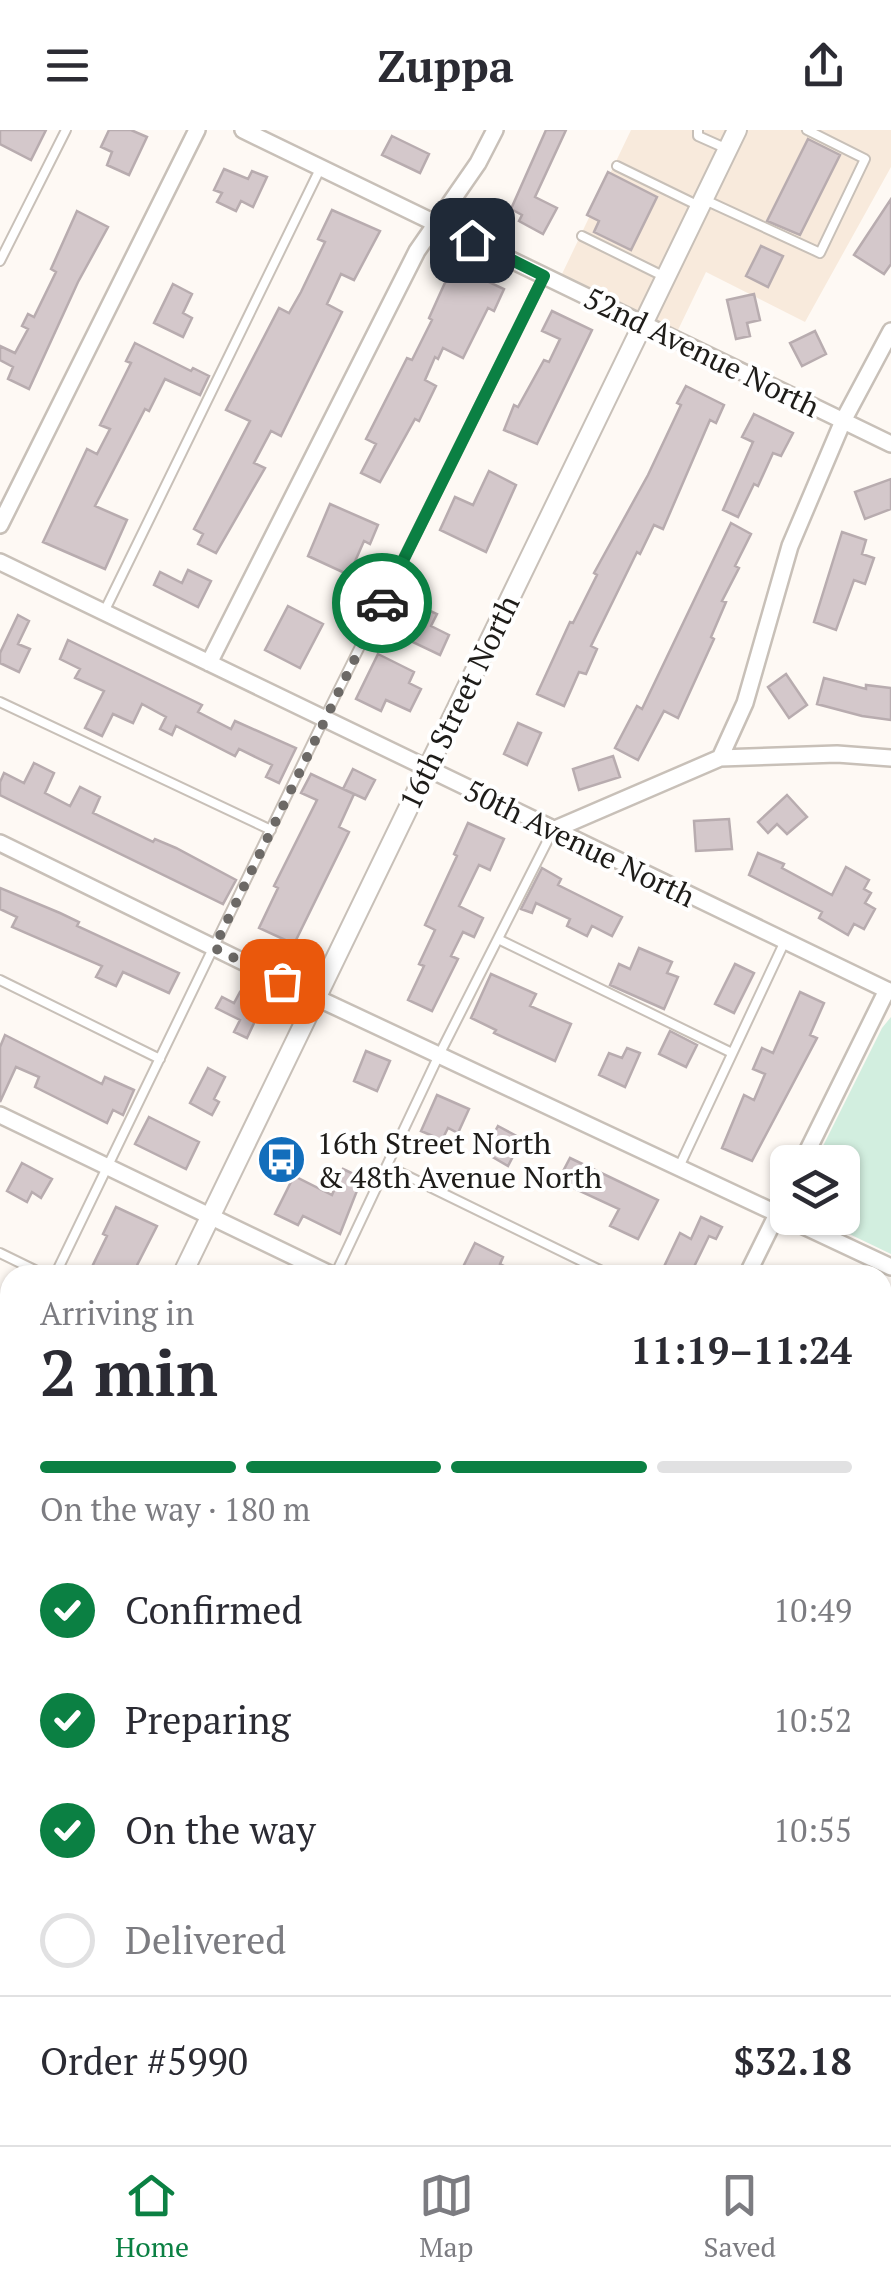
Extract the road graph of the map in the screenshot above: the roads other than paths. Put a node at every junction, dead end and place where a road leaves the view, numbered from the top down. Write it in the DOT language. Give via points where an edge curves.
graph roads {
  1 [pos="66,130"];
  2 [pos="197,130"];
  3 [pos="494,130"];
  4 [pos="686,130"];
  5 [pos="737,130"];
  6 [pos="807,130"];
  7 [pos="255,132"];
  8 [pos="698,133"];
  9 [pos="728,150"];
  10 [pos="617,166"];
  11 [pos="321,167"];
  12 [pos="701,203"];
  13 [pos="437,223"];
  14 [pos="582,236"];
  15 [pos="0,261"];
  16 [pos="544,276"];
  17 [pos="665,278"];
  18 [pos="643,324"];
  19 [pos="891,332"];
  20 [pos="843,421"];
  21 [pos="891,444"];
  22 [pos="0,525"];
  23 [pos="0,562"];
  24 [pos="104,612"];
  25 [pos="209,664"];
  26 [pos="0,702"];
  27 [pos="324,719"];
  28 [pos="720,758"];
  29 [pos="891,758"];
  30 [pos="427,770"];
  31 [pos="271,830"];
  32 [pos="553,830"];
  33 [pos="0,843"];
  34 [pos="498,940"];
  35 [pos="785,941"];
  36 [pos="214,948"];
  37 [pos="0,980"];
  38 [pos="889,991"];
  39 [pos="316,998"];
  40 [pos="732,1053"];
  41 [pos="439,1055"];
  42 [pos="160,1058"];
  43 [pos="0,1115"];
  44 [pos="811,1145"];
  45 [pos="386,1166"];
  46 [pos="679,1166"];
  47 [pos="107,1167"];
  48 [pos="770,1209"];
  49 [pos="211,1216"];
  50 [pos="770,1227"];
  51 [pos="821,1235"];
  52 [pos="0,1253"];
  53 [pos="25,1265"];
  54 [pos="60,1265"];
  55 [pos="187,1265"];
  56 [pos="313,1265"];
  57 [pos="339,1265"];
  58 [pos="589,1265"];
  59 [pos="752,1265"];
  60 [pos="877,1265"];
  1 -- 15 [label="lane"];
  2 -- 22 [label="street"];
  3 -- 13 [label="street"];
  4 -- 8 [label="lane"];
  5 -- 9 [label="street, 16th Street North"];
  6 -- 12 [label="lane" via="866,159 820,253"];
  7 -- 11 [label="street, 52nd Avenue North"];
  8 -- 9 [label="lane"];
  9 -- 12 [label="street, 16th Street North"];
  10 -- 12 [label="lane"];
  11 -- 13 [label="street, 52nd Avenue North"];
  11 -- 24 [label="lane"];
  12 -- 17 [label="street, 16th Street North"];
  13 -- 16 [label="street, 52nd Avenue North"];
  13 -- 25 [label="street"];
  14 -- 17 [label="lane"];
  16 -- 18 [label="street, 52nd Avenue North"];
  16 -- 27 [label="lane"];
  17 -- 18 [label="street, 16th Street North"];
  18 -- 20 [label="street, 52nd Avenue North"];
  18 -- 30 [label="street, 16th Street North"];
  19 -- 20 [label="street"];
  20 -- 21 [label="street, 52nd Avenue North"];
  20 -- 28 [label="street" via="790,546 745,703"];
  23 -- 24 [label="street, 50th Avenue North"];
  24 -- 25 [label="street, 50th Avenue North"];
  25 -- 27 [label="street, 50th Avenue North"];
  26 -- 31 [label="lane"];
  27 -- 30 [label="street, 50th Avenue North"];
  27 -- 31 [label="lane"];
  28 -- 29 [label="street"];
  28 -- 32 [label="street"];
  30 -- 32 [label="street, 50th Avenue North"];
  30 -- 39 [label="street, 16th Street North"];
  31 -- 36 [label="lane"];
  32 -- 34 [label="lane"];
  32 -- 35 [label="street, 50th Avenue North"];
  33 -- 36 [label="street"];
  34 -- 40 [label="lane"];
  34 -- 41 [label="lane"];
  35 -- 38 [label="street, 50th Avenue North"];
  35 -- 40 [label="lane"];
  36 -- 39 [label="street"];
  36 -- 42 [label="lane"];
  37 -- 42 [label="lane"];
  38 -- 44 [label="street"];
  39 -- 41 [label="street"];
  39 -- 49 [label="street, 16th Street North"];
  40 -- 46 [label="lane"];
  41 -- 45 [label="lane"];
  41 -- 46 [label="street"];
  42 -- 47 [label="lane"];
  43 -- 47 [label="street"];
  45 -- 57 [label="lane"];
  45 -- 58 [label="lane"];
  46 -- 48 [label="street"];
  47 -- 49 [label="street"];
  47 -- 54 [label="lane"];
  49 -- 55 [label="street, 16th Street North"];
  49 -- 56 [label="street"];
  50 -- 59 [label="street"];
  51 -- 60 [label="street"];
  52 -- 53 [label="lane"];
}
